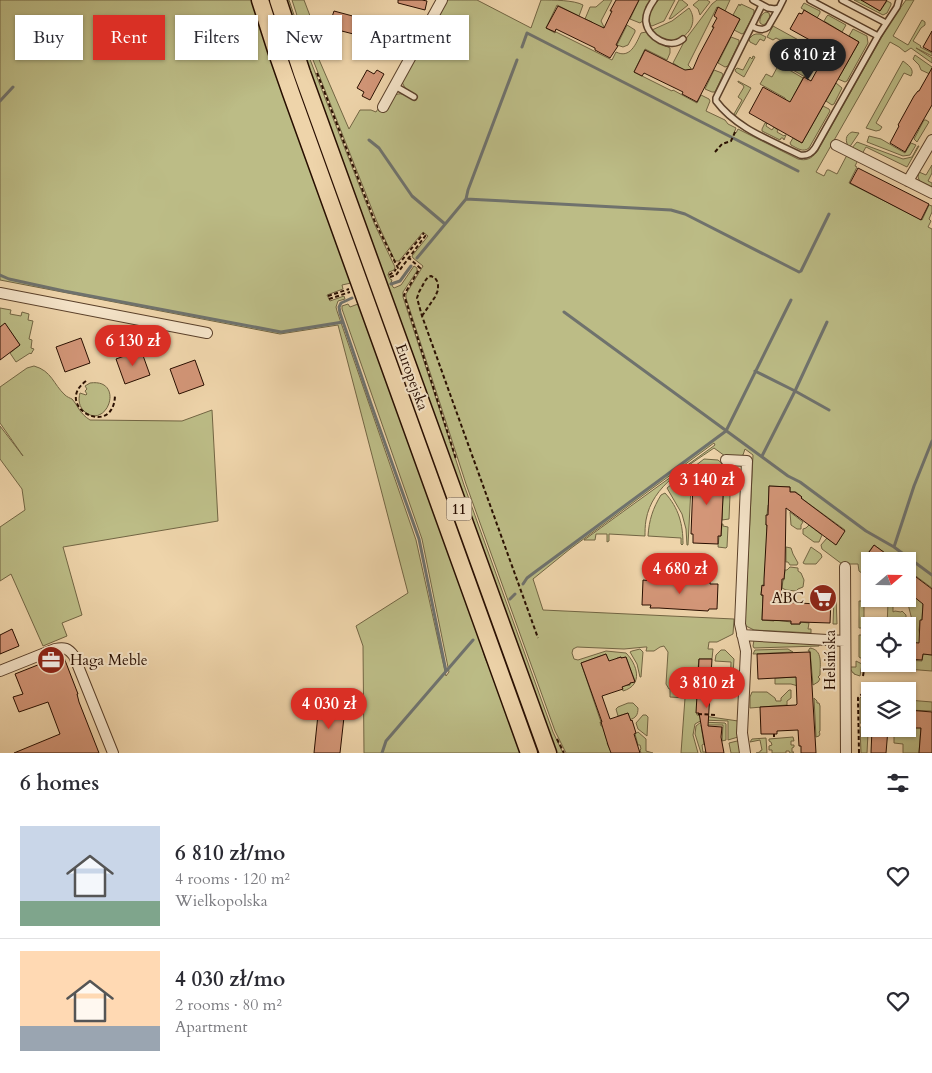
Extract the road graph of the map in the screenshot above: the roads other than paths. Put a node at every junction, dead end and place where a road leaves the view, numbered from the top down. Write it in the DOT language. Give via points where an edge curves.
graph roads {
  1 [pos="260,0"];
  2 [pos="278,0"];
  3 [pos="442,0"];
  4 [pos="654,0"];
  5 [pos="753,0"];
  6 [pos="783,0"];
  7 [pos="810,0"];
  8 [pos="842,0"];
  9 [pos="901,0"];
  10 [pos="762,5"];
  11 [pos="779,8"];
  12 [pos="886,23"];
  13 [pos="752,26"];
  14 [pos="878,36"];
  15 [pos="683,40"];
  16 [pos="395,86"];
  17 [pos="414,97"];
  18 [pos="383,107"];
  19 [pos="932,140"];
  20 [pos="836,146"];
  21 [pos="912,183"];
  22 [pos="932,193"];
  23 [pos="0,293"];
  24 [pos="207,333"];
  25 [pos="726,460"];
  26 [pos="845,567"];
  27 [pos="742,635"];
  28 [pos="845,641"];
  29 [pos="0,671"];
  30 [pos="113,753"];
  31 [pos="529,753"];
  32 [pos="548,753"];
  33 [pos="745,753"];
  34 [pos="846,753"];
  1 -- 31 [label="main road, Europejska / 11"];
  2 -- 32 [label="main road, Europejska / 11"];
  3 -- 16 [label="street"];
  4 -- 15 [label="lane" via="647,12 646,22 650,31 666,43 676,44"];
  5 -- 10 [label="lane"];
  6 -- 11 [label="lane"];
  7 -- 14 [label="lane"];
  8 -- 12 [label="lane"];
  9 -- 12 [label="lane"];
  10 -- 11 [label="lane"];
  10 -- 13 [label="lane"];
  11 -- 13 [label="lane" via="766,29"];
  12 -- 14 [label="lane"];
  13 -- 14 [label="lane" via="716,101 744,127 800,156 809,155 816,148"];
  16 -- 17 [label="lane"];
  16 -- 18 [label="street"];
  19 -- 21 [label="street"];
  20 -- 21 [label="street"];
  21 -- 22 [label="street"];
  23 -- 24 [label="street"];
  25 -- 27 [label="street" via="747,461"];
  26 -- 28 [label="street, Helsińska"];
  27 -- 28 [label="street"];
  27 -- 33 [label="street" via="746,651 742,733"];
  28 -- 34 [label="street, Helsińska"];
  29 -- 30 [label="street" via="55,649 69,650"];
}
